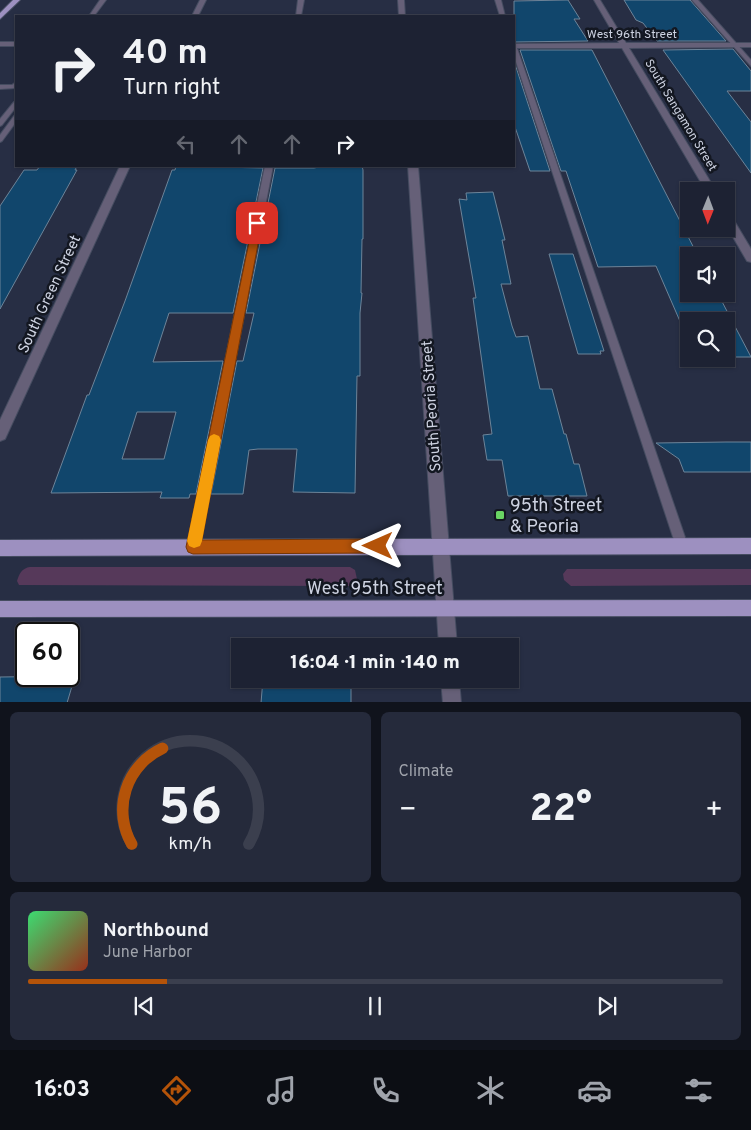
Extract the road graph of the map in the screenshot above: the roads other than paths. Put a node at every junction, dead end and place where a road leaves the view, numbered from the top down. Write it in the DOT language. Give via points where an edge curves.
graph roads {
  1 [pos="16,0"];
  2 [pos="103,0"];
  3 [pos="203,0"];
  4 [pos="301,0"];
  5 [pos="401,0"];
  6 [pos="498,0"];
  7 [pos="597,0"];
  8 [pos="695,0"];
  9 [pos="92,15"];
  10 [pos="196,15"];
  11 [pos="298,15"];
  12 [pos="402,15"];
  13 [pos="503,15"];
  14 [pos="0,17"];
  15 [pos="0,44"];
  16 [pos="15,44"];
  17 [pos="735,45"];
  18 [pos="751,45"];
  19 [pos="625,46"];
  20 [pos="515,47"];
  21 [pos="515,50"];
  22 [pos="751,64"];
  23 [pos="15,86"];
  24 [pos="0,87"];
  25 [pos="15,103"];
  26 [pos="15,118"];
  27 [pos="0,124"];
  28 [pos="0,140"];
  29 [pos="125,167"];
  30 [pos="268,167"];
  31 [pos="413,167"];
  32 [pos="706,182"];
  33 [pos="735,231"];
  34 [pos="751,258"];
  35 [pos="0,435"];
  36 [pos="440,546"];
  37 [pos="682,546"];
  38 [pos="751,546"];
  39 [pos="193,547"];
  40 [pos="0,548"];
  41 [pos="445,608"];
  42 [pos="751,608"];
  43 [pos="0,609"];
  44 [pos="447,638"];
  45 [pos="451,688"];
  46 [pos="452,702"];
  1 -- 14 [label="main road"];
  2 -- 9 [label="lane"];
  3 -- 10 [label="street"];
  4 -- 11 [label="lane"];
  5 -- 12 [label="street"];
  6 -- 13 [label="lane"];
  7 -- 19 [label="street, South Sangamon Street"];
  8 -- 17 [label="lane"];
  15 -- 16 [label="street"];
  17 -- 18 [label="street, West 96th Street"];
  17 -- 19 [label="street, West 96th Street"];
  17 -- 22 [label="lane"];
  19 -- 20 [label="street, West 96th Street"];
  19 -- 32 [label="street, South Sangamon Street"];
  21 -- 37 [label="lane"];
  23 -- 24 [label="lane"];
  25 -- 27 [label="lane"];
  26 -- 28 [label="lane"];
  29 -- 35 [label="street, South Green Street"];
  30 -- 39 [label="lane"];
  31 -- 36 [label="street, South Peoria Street"];
  33 -- 34 [label="street"];
  36 -- 37 [label="main road"];
  36 -- 39 [label="main road"];
  36 -- 41 [label="street, South Peoria Street"];
  37 -- 38 [label="main road"];
  39 -- 40 [label="main road"];
  41 -- 42 [label="main road, West 95th Street"];
  41 -- 43 [label="main road, West 95th Street"];
  41 -- 44 [label="street, South Peoria Street"];
  45 -- 46 [label="street"];
}
